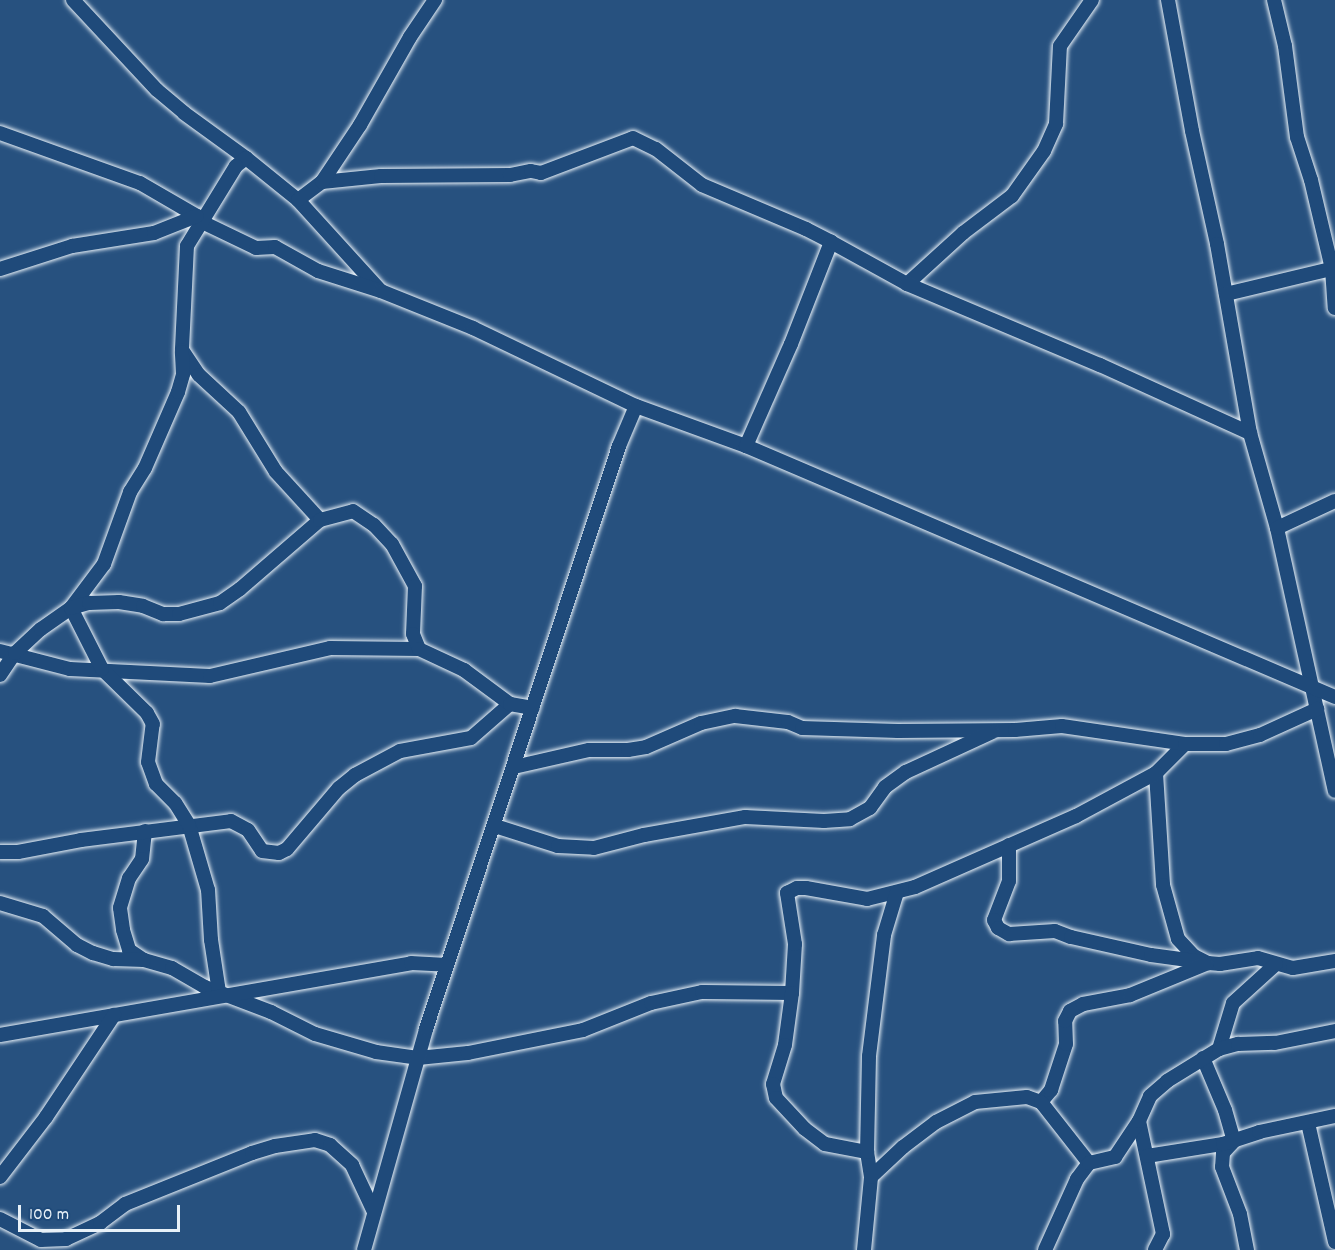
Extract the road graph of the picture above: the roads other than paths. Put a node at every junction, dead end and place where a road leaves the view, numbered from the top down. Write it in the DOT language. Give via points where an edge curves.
graph roads {
  1 [pos="73,0"];
  2 [pos="435,0"];
  3 [pos="1092,0"];
  4 [pos="1168,0"];
  5 [pos="1274,0"];
  6 [pos="0,134"];
  7 [pos="246,158"];
  8 [pos="322,182"];
  9 [pos="298,201"];
  10 [pos="199,219"];
  11 [pos="831,242"];
  12 [pos="1334,268"];
  13 [pos="0,269"];
  14 [pos="906,284"];
  15 [pos="381,291"];
  16 [pos="1226,294"];
  17 [pos="1335,308"];
  18 [pos="182,350"];
  19 [pos="636,406"];
  20 [pos="1250,433"];
  21 [pos="746,446"];
  22 [pos="1335,501"];
  23 [pos="320,520"];
  24 [pos="1277,528"];
  25 [pos="70,608"];
  26 [pos="419,649"];
  27 [pos="0,651"];
  28 [pos="15,654"];
  29 [pos="102,669"];
  30 [pos="0,675"];
  31 [pos="1312,687"];
  32 [pos="1335,697"];
  33 [pos="510,704"];
  34 [pos="534,708"];
  35 [pos="1317,709"];
  36 [pos="997,730"];
  37 [pos="1185,744"];
  38 [pos="514,767"];
  39 [pos="1156,773"];
  40 [pos="1335,791"];
  41 [pos="189,825"];
  42 [pos="495,826"];
  43 [pos="145,831"];
  44 [pos="1009,845"];
  45 [pos="0,852"];
  46 [pos="897,892"];
  47 [pos="0,903"];
  48 [pos="144,960"];
  49 [pos="1335,961"];
  50 [pos="1208,963"];
  51 [pos="1276,964"];
  52 [pos="447,965"];
  53 [pos="792,993"];
  54 [pos="225,994"];
  55 [pos="114,1015"];
  56 [pos="1335,1031"];
  57 [pos="0,1035"];
  58 [pos="1219,1049"];
  59 [pos="418,1058"];
  60 [pos="1203,1058"];
  61 [pos="1041,1102"];
  62 [pos="1335,1116"];
  63 [pos="1139,1121"];
  64 [pos="1308,1123"];
  65 [pos="1234,1141"];
  66 [pos="867,1152"];
  67 [pos="1147,1156"];
  68 [pos="1089,1163"];
  69 [pos="0,1176"];
  70 [pos="871,1177"];
  71 [pos="374,1212"];
  72 [pos="0,1219"];
  73 [pos="1335,1242"];
  74 [pos="364,1250"];
  75 [pos="864,1250"];
  76 [pos="1045,1250"];
  77 [pos="1155,1250"];
  78 [pos="1247,1250"];
  1 -- 7 [label="street" via="157,90"];
  2 -- 8 [label="street"];
  3 -- 14 [label="street" via="1060,46 1056,124 1044,151 1012,196"];
  4 -- 16 [label="street"];
  5 -- 12 [label="street" via="1285,46 1297,137"];
  6 -- 10 [label="street" via="140,183"];
  7 -- 9 [label="street"];
  7 -- 10 [label="street" via="236,166"];
  8 -- 9 [label="street"];
  8 -- 11 [label="street" via="381,176 541,173 633,138 656,149 702,185"];
  9 -- 15 [label="street"];
  10 -- 13 [label="street" via="154,232 72,246"];
  10 -- 15 [label="street" via="256,248 275,247 318,271"];
  10 -- 18 [label="street" via="187,246"];
  11 -- 14 [label="street"];
  11 -- 21 [label="street"];
  12 -- 16 [label="street"];
  12 -- 17 [label="street"];
  14 -- 20 [label="street"];
  15 -- 19 [label="street" via="519,348"];
  16 -- 20 [label="street"];
  18 -- 23 [label="street" via="199,375 239,412 276,472"];
  18 -- 25 [label="street" via="183,374 178,392 145,468 130,492 114,542 104,564"];
  19 -- 21 [label="street"];
  19 -- 34 [label="street" via="619,446"];
  20 -- 24 [label="street"];
  21 -- 31 [label="street"];
  22 -- 24 [label="street"];
  23 -- 25 [label="street" via="220,603 179,614 163,614 119,602"];
  23 -- 26 [label="street" via="353,511 392,544 415,586 413,634"];
  24 -- 31 [label="street"];
  25 -- 28 [label="street"];
  25 -- 29 [label="street"];
  26 -- 29 [label="street" via="330,648 210,676"];
  26 -- 33 [label="street" via="464,670"];
  27 -- 28 [label="street"];
  28 -- 29 [label="street" via="70,669"];
  28 -- 30 [label="street"];
  29 -- 41 [label="street" via="150,719 154,734 147,754 156,784"];
  31 -- 32 [label="street"];
  31 -- 35 [label="street"];
  33 -- 34 [label="street"];
  33 -- 41 [label="street" via="471,738 400,751 355,775 279,853 262,851 248,830 231,821"];
  34 -- 38 [label="street"];
  35 -- 37 [label="street" via="1260,735 1226,744"];
  35 -- 40 [label="street"];
  36 -- 37 [label="street" via="1062,726"];
  36 -- 38 [label="street" via="802,728 788,722 735,716 701,723 646,747 590,750"];
  36 -- 42 [label="street" via="906,772 885,786 870,808 850,819 745,816 594,848 558,846"];
  37 -- 39 [label="street"];
  38 -- 42 [label="street"];
  39 -- 44 [label="street" via="1076,816"];
  39 -- 50 [label="street" via="1166,901 1178,939 1194,956"];
  41 -- 43 [label="street"];
  41 -- 54 [label="street" via="208,890 211,940"];
  42 -- 52 [label="street"];
  43 -- 45 [label="street"];
  43 -- 48 [label="street" via="142,859 129,878 120,908 129,950"];
  44 -- 46 [label="street"];
  44 -- 50 [label="street" via="1009,880 994,920 998,928 1009,934 1056,931 1151,955"];
  46 -- 53 [label="street" via="867,899 806,888 788,893 795,944"];
  46 -- 66 [label="street" via="884,935 876,995 869,1056"];
  47 -- 48 [label="street" via="43,916 77,945 93,953 113,959"];
  48 -- 54 [label="street" via="172,968"];
  49 -- 51 [label="street" via="1293,968"];
  50 -- 51 [label="street" via="1258,958"];
  50 -- 61 [label="street" via="1130,994 1083,1004 1070,1011 1065,1021 1066,1044 1051,1090"];
  51 -- 58 [label="street" via="1233,1003"];
  52 -- 54 [label="street" via="411,963"];
  52 -- 59 [label="street"];
  53 -- 59 [label="street" via="702,992 651,1003 583,1030 468,1053"];
  53 -- 66 [label="street" via="785,1045 773,1084 776,1098 825,1144"];
  54 -- 55 [label="street"];
  54 -- 59 [label="street" via="315,1034 376,1052"];
  55 -- 57 [label="street"];
  55 -- 69 [label="street" via="46,1117"];
  56 -- 58 [label="street"];
  58 -- 60 [label="street"];
  59 -- 71 [label="street"];
  60 -- 63 [label="street" via="1150,1096"];
  60 -- 65 [label="street"];
  61 -- 68 [label="street"];
  61 -- 70 [label="street" via="1027,1097 975,1102 936,1122"];
  62 -- 64 [label="street"];
  63 -- 67 [label="street"];
  63 -- 68 [label="street" via="1115,1157"];
  64 -- 65 [label="street"];
  64 -- 73 [label="street"];
  65 -- 67 [label="street"];
  65 -- 78 [label="street" via="1223,1153 1222,1167 1240,1214"];
  66 -- 70 [label="street"];
  67 -- 77 [label="street" via="1163,1234"];
  68 -- 76 [label="street" via="1077,1179"];
  70 -- 75 [label="street"];
  71 -- 72 [label="street" via="352,1165 330,1145 315,1140 252,1153 125,1204 100,1223 66,1239 41,1240"];
  71 -- 74 [label="street"];
}
